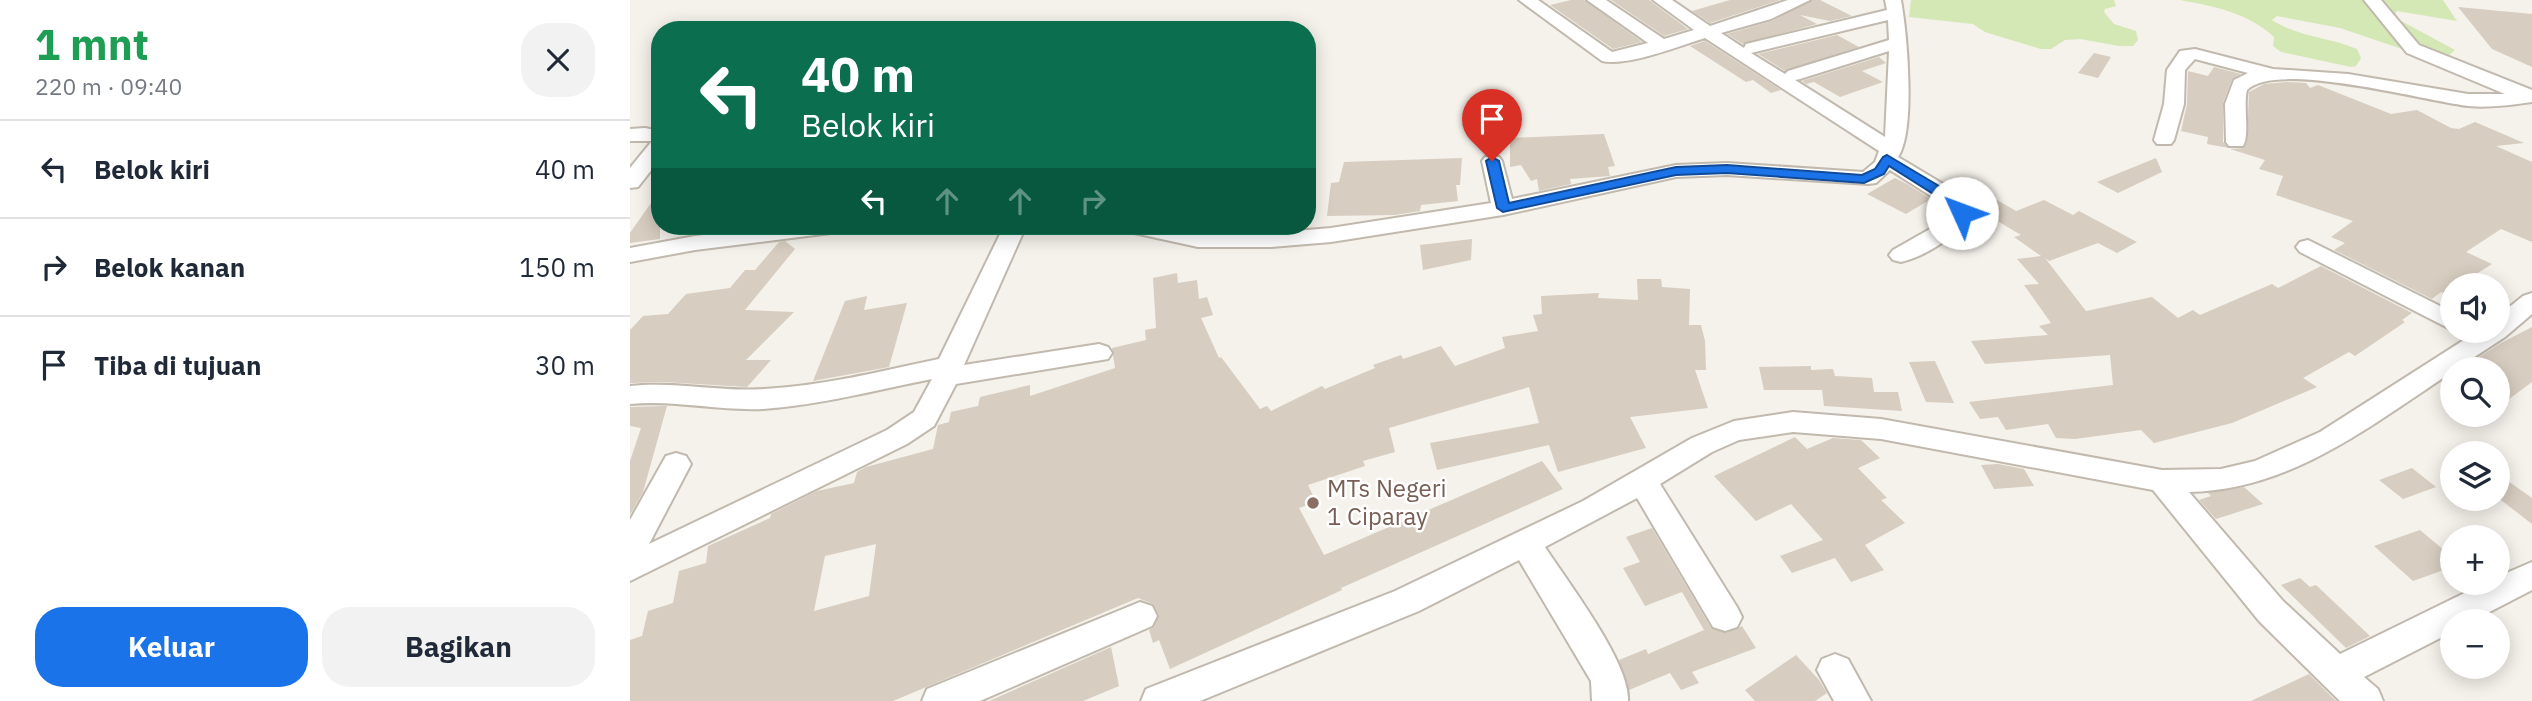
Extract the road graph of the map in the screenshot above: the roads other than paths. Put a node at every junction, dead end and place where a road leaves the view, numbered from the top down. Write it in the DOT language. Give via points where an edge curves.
graph roads {
  1 [pos="1527,0"];
  2 [pos="1802,0"];
  3 [pos="2372,0"];
  4 [pos="1600,1"];
  5 [pos="1676,2"];
  6 [pos="1894,7"];
  7 [pos="1553,15"];
  8 [pos="1714,31"];
  9 [pos="1898,43"];
  10 [pos="1662,45"];
  11 [pos="1752,48"];
  12 [pos="2266,72"];
  13 [pos="1794,75"];
  14 [pos="2531,97"];
  15 [pos="630,135"];
  16 [pos="651,135"];
  17 [pos="2164,140"];
  18 [pos="2236,142"];
  19 [pos="1891,149"];
  20 [pos="651,156"];
  21 [pos="1492,161"];
  22 [pos="630,182"];
  23 [pos="1503,208"];
  24 [pos="759,235"];
  25 [pos="1011,235"];
  26 [pos="1175,235"];
  27 [pos="2308,247"];
  28 [pos="630,255"];
  29 [pos="1901,255"];
  30 [pos="2532,302"];
  31 [pos="2440,316"];
  32 [pos="2510,317"];
  33 [pos="2472,343"];
  34 [pos="1099,353"];
  35 [pos="947,372"];
  36 [pos="630,395"];
  37 [pos="676,464"];
  38 [pos="1642,480"];
  39 [pos="2162,481"];
  40 [pos="1526,544"];
  41 [pos="630,549"];
  42 [pos="630,568"];
  43 [pos="2532,575"];
  44 [pos="1140,616"];
  45 [pos="1725,617"];
  46 [pos="1835,670"];
  47 [pos="2335,674"];
  48 [pos="940,701"];
  49 [pos="1159,701"];
  50 [pos="1610,701"];
  51 [pos="1853,701"];
  52 [pos="2365,701"];
  1 -- 7 [label="street"];
  2 -- 8 [label="street"];
  3 -- 14 [label="street" via="2413,49"];
  4 -- 7 [label="street"];
  4 -- 10 [label="street"];
  5 -- 8 [label="street"];
  6 -- 9 [label="street"];
  6 -- 11 [label="street"];
  7 -- 10 [label="street" via="1608,57"];
  8 -- 10 [label="street"];
  8 -- 11 [label="street"];
  8 -- 19 [label="street"];
  9 -- 13 [label="street"];
  9 -- 19 [label="street" via="1898,108"];
  11 -- 13 [label="street"];
  12 -- 14 [label="street" via="2305,73 2464,100"];
  12 -- 17 [label="street" via="2186,55 2176,70 2174,104"];
  12 -- 18 [label="street" via="2241,83"];
  13 -- 19 [label="street"];
  15 -- 16 [label="street"];
  19 -- 23 [label="street" via="1879,171 1864,179 1727,169 1676,171"];
  19 -- 29 [label="street" via="1963,211 1951,224"];
  20 -- 22 [label="street"];
  21 -- 23 [label="street"];
  23 -- 26 [label="street" via="1271,240 1198,240"];
  24 -- 28 [label="street"];
  25 -- 35 [label="street"];
  27 -- 31 [label="street"];
  30 -- 32 [label="street"];
  33 -- 39 [label="street" via="2299,455 2221,480"];
  34 -- 35 [label="street"];
  35 -- 36 [label="street" via="765,399"];
  35 -- 42 [label="street" via="931,409 909,430"];
  37 -- 41 [label="street"];
  38 -- 39 [label="street" via="1734,431 1793,422 1881,429"];
  38 -- 40 [label="street"];
  38 -- 45 [label="street"];
  39 -- 47 [label="street" via="2272,611"];
  40 -- 49 [label="street" via="1407,601"];
  40 -- 50 [label="street" via="1608,677"];
  43 -- 47 [label="street"];
  44 -- 48 [label="street"];
  46 -- 51 [label="street"];
  47 -- 52 [label="street"];
}
